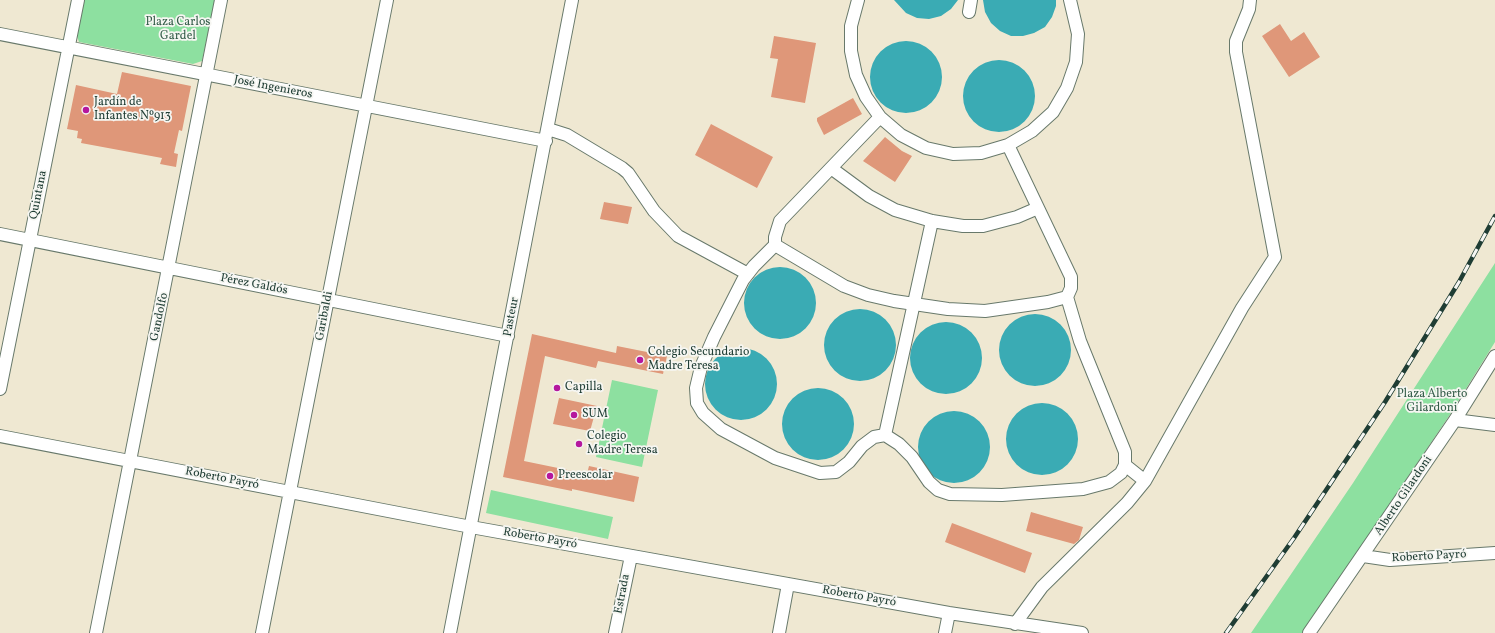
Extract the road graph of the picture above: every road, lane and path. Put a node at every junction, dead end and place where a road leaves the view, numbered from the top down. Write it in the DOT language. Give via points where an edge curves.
graph roads {
  1 [pos="78,0"];
  2 [pos="221,0"];
  3 [pos="387,0"];
  4 [pos="572,0"];
  5 [pos="858,0"];
  6 [pos="1070,0"];
  7 [pos="1251,0"];
  8 [pos="0,34"];
  9 [pos="69,48"];
  10 [pos="207,75"];
  11 [pos="367,106"];
  12 [pos="880,117"];
  13 [pos="547,135"];
  14 [pos="1008,145"];
  15 [pos="831,168"];
  16 [pos="1038,208"];
  17 [pos="932,221"];
  18 [pos="0,234"];
  19 [pos="30,240"];
  20 [pos="775,246"];
  21 [pos="170,268"];
  22 [pos="748,274"];
  23 [pos="1067,297"];
  24 [pos="328,299"];
  25 [pos="913,305"];
  26 [pos="508,336"];
  27 [pos="1495,356"];
  28 [pos="0,389"];
  29 [pos="1455,420"];
  30 [pos="1495,425"];
  31 [pos="885,435"];
  32 [pos="0,436"];
  33 [pos="130,461"];
  34 [pos="1125,465"];
  35 [pos="1145,481"];
  36 [pos="290,492"];
  37 [pos="471,527"];
  38 [pos="1495,553"];
  39 [pos="631,556"];
  40 [pos="1363,556"];
  41 [pos="788,584"];
  42 [pos="949,614"];
  43 [pos="1015,624"];
  44 [pos="96,633"];
  45 [pos="262,633"];
  46 [pos="450,633"];
  47 [pos="615,633"];
  48 [pos="779,633"];
  49 [pos="945,633"];
  50 [pos="1082,633"];
  51 [pos="1309,633"];
  1 -- 9 [label="street, Quintana"];
  2 -- 10 [label="street, Gandolfo"];
  3 -- 11 [label="street, Garibaldi"];
  4 -- 13 [label="street, Pasteur"];
  5 -- 12 [label="street" via="851,26 851,50 856,75 866,97"];
  6 -- 14 [label="street" via="1078,34 1076,62 1067,88 1048,117 1032,131"];
  7 -- 35 [label="street" via="1236,41 1236,52 1275,257 1242,308"];
  8 -- 9 [label="street, José Ingenieros"];
  9 -- 10 [label="street, José Ingenieros"];
  9 -- 19 [label="street, Quintana"];
  10 -- 11 [label="street, José Ingenieros"];
  10 -- 21 [label="street, Gandolfo"];
  11 -- 13 [label="street, José Ingenieros"];
  11 -- 24 [label="street, Garibaldi"];
  12 -- 14 [label="street" via="901,135 926,148 947,152 981,153"];
  12 -- 15 [label="street"];
  13 -- 22 [label="street, José Ingenieros" via="567,135 622,168 654,211 678,236"];
  13 -- 26 [label="street, Pasteur"];
  14 -- 16 [label="street"];
  15 -- 17 [label="street" via="875,200 895,210"];
  15 -- 20 [label="street" via="780,221"];
  16 -- 17 [label="street" via="1017,217 983,226"];
  16 -- 23 [label="street" via="1071,277 1071,288"];
  17 -- 25 [label="street"];
  18 -- 19 [label="street, Pérez Galdós"];
  19 -- 21 [label="street, Pérez Galdós"];
  19 -- 28 [label="street, Quintana"];
  20 -- 22 [label="street"];
  20 -- 25 [label="street" via="844,286 868,295"];
  21 -- 24 [label="street, Pérez Galdós"];
  21 -- 33 [label="street, Gandolfo"];
  22 -- 31 [label="street" via="701,367 696,388 697,403 703,413 721,429 775,458 820,472 836,472 849,462 862,446 874,437"];
  23 -- 25 [label="street" via="985,311 948,310"];
  23 -- 34 [label="street" via="1080,342 1125,452"];
  24 -- 26 [label="street, Pérez Galdós"];
  24 -- 36 [label="street, Garibaldi"];
  25 -- 31 [label="street"];
  26 -- 37 [label="street, Pasteur"];
  27 -- 29 [label="street, Alberto Gilardoni"];
  29 -- 30 [label="street"];
  29 -- 40 [label="street, Alberto Gilardoni"];
  31 -- 34 [label="street" via="912,456 929,482 938,490 950,494 1002,495 1083,489 1109,482 1121,473"];
  32 -- 33 [label="street, Roberto Payró"];
  33 -- 36 [label="street, Roberto Payró"];
  33 -- 44 [label="street, Gandolfo"];
  34 -- 35 [label="street"];
  35 -- 43 [label="street" via="1127,503 1042,588"];
  36 -- 37 [label="street, Roberto Payró"];
  36 -- 45 [label="street, Garibaldi"];
  37 -- 39 [label="street, Roberto Payró"];
  37 -- 46 [label="street, Pasteur"];
  38 -- 40 [label="street, Roberto Payró" via="1390,560"];
  39 -- 41 [label="street, Roberto Payró"];
  39 -- 47 [label="street, Estrada"];
  40 -- 51 [label="street, Alberto Gilardoni"];
  41 -- 42 [label="street, Roberto Payró"];
  41 -- 48 [label="street"];
  42 -- 43 [label="street, Roberto Payró"];
  42 -- 49 [label="street"];
  43 -- 50 [label="street, Roberto Payró"];
}
